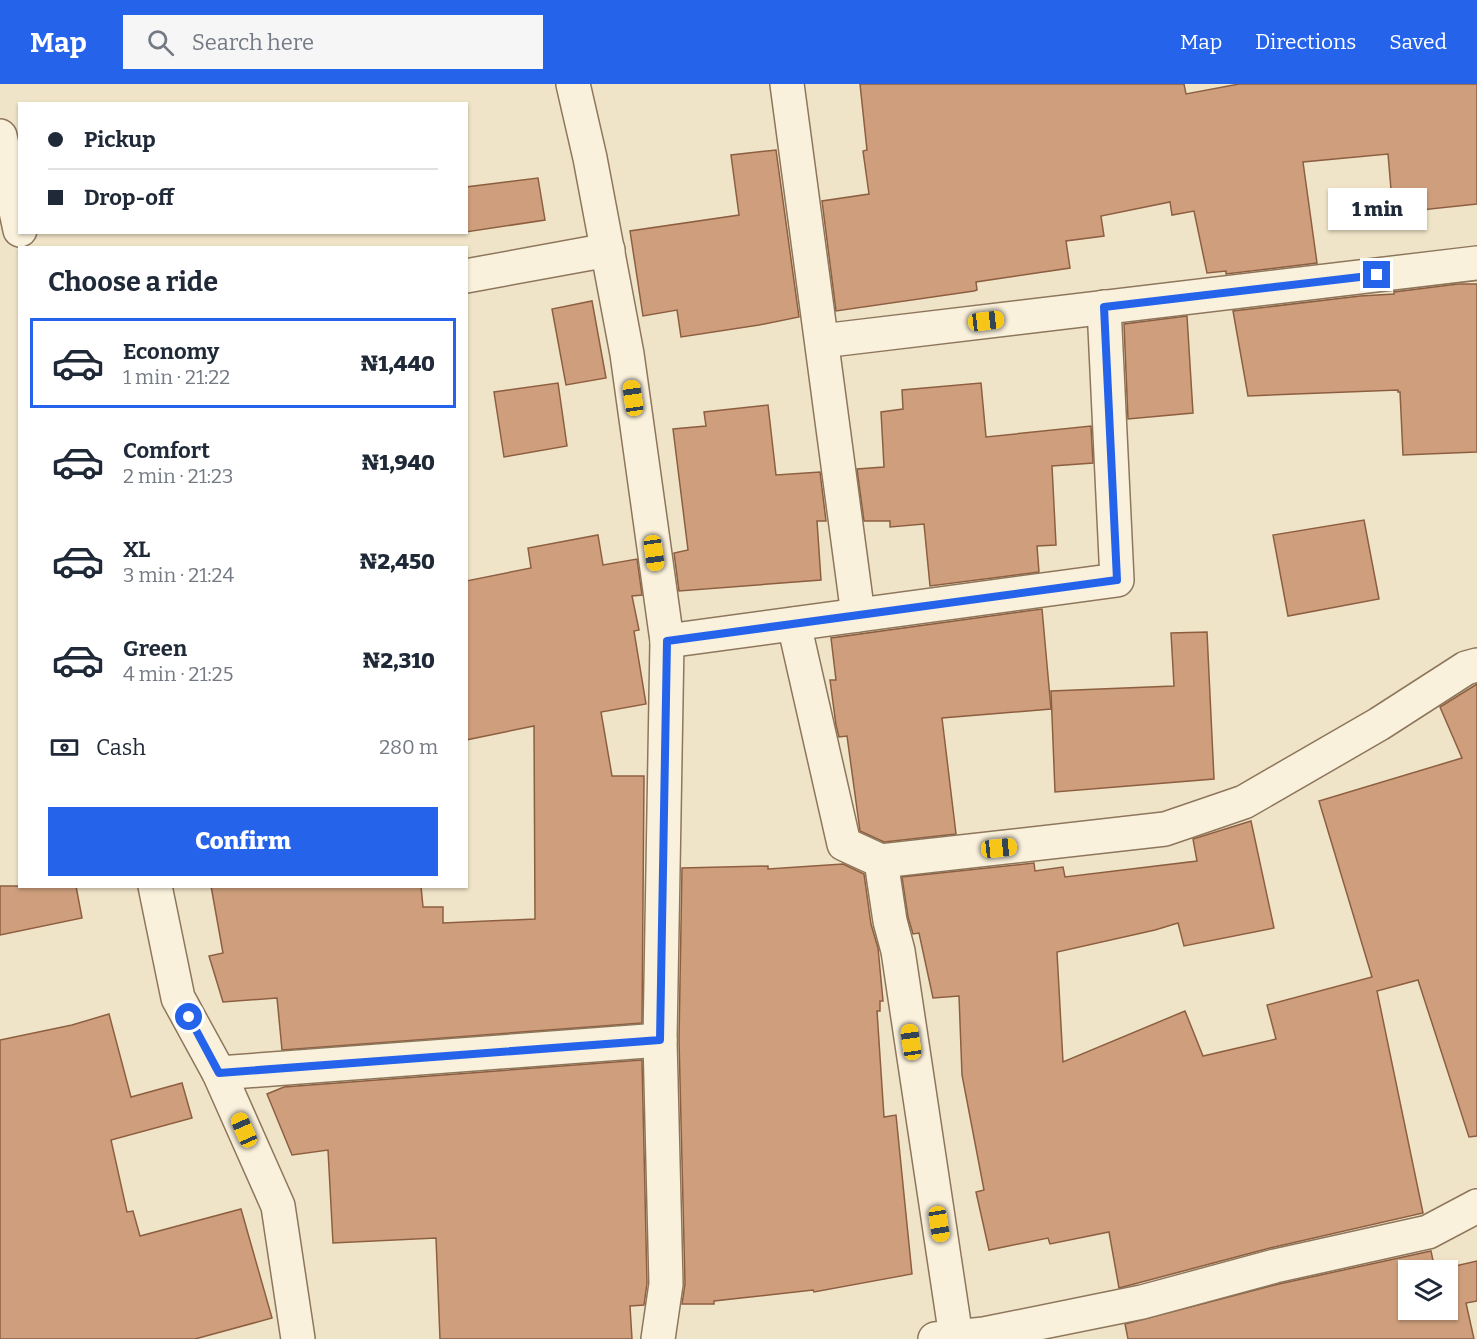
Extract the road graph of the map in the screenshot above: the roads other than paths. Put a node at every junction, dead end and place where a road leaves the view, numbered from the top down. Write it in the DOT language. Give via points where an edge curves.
graph roads {
  1 [pos="573,84"];
  2 [pos="787,84"];
  3 [pos="0,136"];
  4 [pos="18,222"];
  5 [pos="608,250"];
  6 [pos="1477,263"];
  7 [pos="468,276"];
  8 [pos="1104,307"];
  9 [pos="822,341"];
  10 [pos="858,615"];
  11 [pos="794,624"];
  12 [pos="667,641"];
  13 [pos="1477,665"];
  14 [pos="881,861"];
  15 [pos="155,888"];
  16 [pos="660,1040"];
  17 [pos="219,1073"];
  18 [pos="1477,1206"];
  19 [pos="965,1337"];
  20 [pos="298,1339"];
  21 [pos="658,1339"];
  1 -- 5 [label="street"];
  2 -- 9 [label="street"];
  3 -- 4 [label="street"];
  5 -- 7 [label="street"];
  5 -- 12 [label="street" via="627,354"];
  6 -- 8 [label="street"];
  8 -- 9 [label="street"];
  8 -- 10 [label="street" via="1117,580"];
  9 -- 10 [label="street"];
  10 -- 11 [label="street"];
  11 -- 12 [label="street"];
  11 -- 14 [label="street" via="844,844"];
  12 -- 16 [label="street"];
  13 -- 14 [label="street" via="1244,802 1165,830"];
  14 -- 19 [label="street"];
  15 -- 17 [label="street" via="178,998"];
  16 -- 17 [label="street"];
  16 -- 21 [label="street" via="666,1284"];
  17 -- 20 [label="street" via="278,1206"];
  18 -- 19 [label="street" via="1428,1232 1275,1266 1142,1302"];
}
